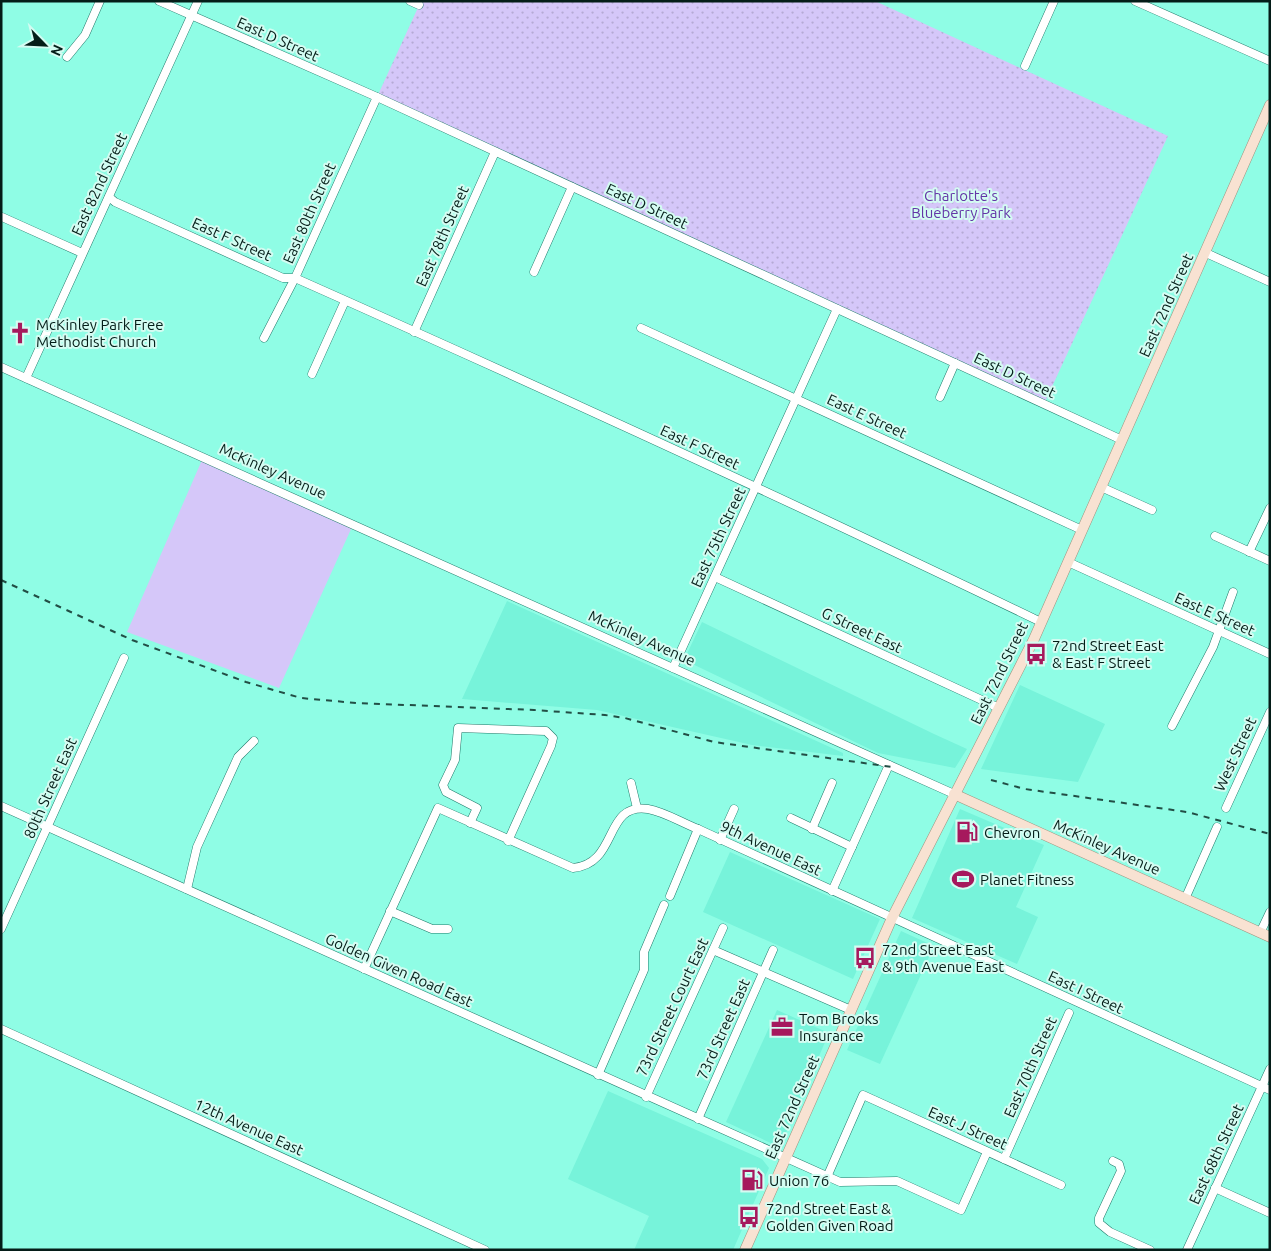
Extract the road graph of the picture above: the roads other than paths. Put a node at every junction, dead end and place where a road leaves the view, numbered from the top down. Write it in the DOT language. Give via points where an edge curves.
graph roads {
  1 [pos="100,1"];
  2 [pos="159,1"];
  3 [pos="198,1"];
  4 [pos="410,1"];
  5 [pos="1054,1"];
  6 [pos="1135,1"];
  7 [pos="419,6"];
  8 [pos="191,16"];
  9 [pos="67,56"];
  10 [pos="1270,61"];
  11 [pos="1025,66"];
  12 [pos="377,97"];
  13 [pos="1270,105"];
  14 [pos="496,152"];
  15 [pos="572,187"];
  16 [pos="109,197"];
  17 [pos="2,218"];
  18 [pos="82,253"];
  19 [pos="1206,253"];
  20 [pos="534,272"];
  21 [pos="295,278"];
  22 [pos="1270,282"];
  23 [pos="345,301"];
  24 [pos="837,309"];
  25 [pos="641,328"];
  26 [pos="414,332"];
  27 [pos="264,338"];
  28 [pos="955,363"];
  29 [pos="1,367"];
  30 [pos="312,374"];
  31 [pos="26,378"];
  32 [pos="940,397"];
  33 [pos="796,399"];
  34 [pos="1122,440"];
  35 [pos="1101,487"];
  36 [pos="756,488"];
  37 [pos="1270,508"];
  38 [pos="1152,510"];
  39 [pos="1082,530"];
  40 [pos="1215,536"];
  41 [pos="1249,552"];
  42 [pos="1270,561"];
  43 [pos="1068,562"];
  44 [pos="715,577"];
  45 [pos="1233,592"];
  46 [pos="1041,622"];
  47 [pos="1219,631"];
  48 [pos="1270,654"];
  49 [pos="124,658"];
  50 [pos="673,668"];
  51 [pos="999,708"];
  52 [pos="1270,712"];
  53 [pos="1172,726"];
  54 [pos="254,741"];
  55 [pos="889,765"];
  56 [pos="631,783"];
  57 [pos="832,783"];
  58 [pos="954,794"];
  59 [pos="1,806"];
  60 [pos="637,808"];
  61 [pos="734,808"];
  62 [pos="1226,808"];
  63 [pos="791,818"];
  64 [pos="470,823"];
  65 [pos="47,826"];
  66 [pos="1217,827"];
  67 [pos="698,829"];
  68 [pos="812,829"];
  69 [pos="720,840"];
  70 [pos="508,841"];
  71 [pos="852,847"];
  72 [pos="187,889"];
  73 [pos="832,891"];
  74 [pos="670,896"];
  75 [pos="1185,899"];
  76 [pos="664,905"];
  77 [pos="390,911"];
  78 [pos="1270,912"];
  79 [pos="892,918"];
  80 [pos="723,928"];
  81 [pos="1,929"];
  82 [pos="448,929"];
  83 [pos="1265,935"];
  84 [pos="713,950"];
  85 [pos="773,950"];
  86 [pos="364,969"];
  87 [pos="763,972"];
  88 [pos="851,1010"];
  89 [pos="1069,1013"];
  90 [pos="1,1029"];
  91 [pos="1270,1069"];
  92 [pos="598,1075"];
  93 [pos="1262,1087"];
  94 [pos="1270,1090"];
  95 [pos="646,1097"];
  96 [pos="698,1120"];
  97 [pos="987,1152"];
  98 [pos="785,1158"];
  99 [pos="1004,1159"];
  100 [pos="1113,1161"];
  101 [pos="827,1177"];
  102 [pos="1061,1185"];
  103 [pos="1215,1188"];
  104 [pos="1270,1213"];
  105 [pos="485,1250"];
  106 [pos="745,1250"];
  107 [pos="1150,1250"];
  108 [pos="1187,1250"];
  1 -- 9 [label="street" via="85,35"];
  2 -- 8 [label="street, East D Street"];
  3 -- 8 [label="street, East 82nd Street"];
  4 -- 7 [label="street"];
  5 -- 11 [label="street"];
  6 -- 10 [label="street"];
  8 -- 12 [label="street, East D Street"];
  8 -- 16 [label="street, East 82nd Street"];
  12 -- 14 [label="street, East D Street"];
  12 -- 21 [label="street, East 80th Street"];
  13 -- 19 [label="main road, East 72nd Street"];
  14 -- 15 [label="street, East D Street"];
  14 -- 26 [label="street, East 78th Street"];
  15 -- 20 [label="street"];
  15 -- 24 [label="street, East D Street"];
  16 -- 18 [label="street, East 82nd Street"];
  16 -- 21 [label="street, East F Street" via="283,278"];
  17 -- 18 [label="street"];
  18 -- 31 [label="street, East 82nd Street"];
  19 -- 22 [label="street"];
  19 -- 34 [label="main road, East 72nd Street"];
  21 -- 23 [label="street, East F Street"];
  21 -- 27 [label="street, East 80th Street"];
  23 -- 26 [label="street, East F Street"];
  23 -- 30 [label="street"];
  24 -- 28 [label="street, East D Street"];
  24 -- 33 [label="street, East 75th Street"];
  25 -- 33 [label="street, East E Street"];
  26 -- 36 [label="street, East F Street"];
  28 -- 32 [label="street"];
  28 -- 34 [label="street, East D Street"];
  29 -- 31 [label="street, McKinley Avenue"];
  31 -- 50 [label="street, McKinley Avenue"];
  33 -- 36 [label="street, East 75th Street"];
  33 -- 39 [label="street, East E Street"];
  34 -- 35 [label="main road, East 72nd Street"];
  35 -- 38 [label="street"];
  35 -- 39 [label="main road, East 72nd Street"];
  36 -- 44 [label="street, East 75th Street"];
  36 -- 46 [label="street, East F Street"];
  37 -- 41 [label="street"];
  39 -- 43 [label="main road, East 72nd Street"];
  40 -- 41 [label="street"];
  41 -- 42 [label="street"];
  43 -- 46 [label="main road, East 72nd Street"];
  43 -- 47 [label="street, East E Street"];
  44 -- 50 [label="street, East 75th Street"];
  44 -- 51 [label="street, G Street East"];
  45 -- 47 [label="street"];
  46 -- 51 [label="main road, East 72nd Street"];
  47 -- 48 [label="street, East E Street"];
  47 -- 53 [label="street"];
  49 -- 65 [label="street, 80th Street East"];
  50 -- 55 [label="street, McKinley Avenue"];
  51 -- 58 [label="main road, East 72nd Street"];
  52 -- 62 [label="street, West Street"];
  54 -- 72 [label="street" via="238,757 197,847"];
  55 -- 58 [label="street, McKinley Avenue"];
  55 -- 71 [label="street"];
  56 -- 60 [label="street"];
  57 -- 68 [label="street"];
  58 -- 75 [label="main road, McKinley Avenue"];
  58 -- 79 [label="main road, East 72nd Street"];
  59 -- 65 [label="street, Golden Given Road East"];
  60 -- 67 [label="street, 9th Avenue East" via="656,811"];
  60 -- 70 [label="street" via="618,820 601,854 584,866 565,866"];
  61 -- 69 [label="street"];
  63 -- 68 [label="street"];
  64 -- 70 [label="street"];
  64 -- 70 [label="street" via="477,808 446,792 443,785 455,760 458,728 546,731 552,735 549,752"];
  64 -- 77 [label="street" via="438,808"];
  65 -- 72 [label="street, Golden Given Road East"];
  65 -- 81 [label="street, 80th Street East"];
  66 -- 75 [label="street"];
  67 -- 69 [label="street, 9th Avenue East"];
  67 -- 74 [label="street"];
  68 -- 71 [label="street"];
  69 -- 73 [label="street, 9th Avenue East"];
  71 -- 73 [label="street"];
  72 -- 86 [label="street, Golden Given Road East"];
  73 -- 79 [label="street, 9th Avenue East"];
  75 -- 83 [label="main road, McKinley Avenue"];
  76 -- 92 [label="street" via="644,952 644,970"];
  77 -- 82 [label="street" via="432,929"];
  77 -- 86 [label="street"];
  78 -- 83 [label="street"];
  79 -- 88 [label="main road, East 72nd Street"];
  79 -- 93 [label="street, East I Street"];
  80 -- 84 [label="street, 73rd Street Court East"];
  84 -- 87 [label="street"];
  84 -- 95 [label="street, 73rd Street Court East"];
  85 -- 87 [label="street, 73rd Street East"];
  86 -- 92 [label="street, Golden Given Road East"];
  87 -- 88 [label="street"];
  87 -- 96 [label="street, 73rd Street East"];
  88 -- 98 [label="main road, East 72nd Street"];
  89 -- 99 [label="street, East 70th Street"];
  90 -- 105 [label="street, 12th Avenue East"];
  91 -- 93 [label="street, East 68th Street"];
  92 -- 95 [label="street, Golden Given Road East"];
  93 -- 94 [label="street, East I Street"];
  93 -- 103 [label="street, East 68th Street"];
  95 -- 96 [label="street, Golden Given Road East"];
  96 -- 98 [label="street, Golden Given Road East"];
  97 -- 99 [label="street, East J Street"];
  97 -- 101 [label="street, Golden Given Road East" via="961,1210 897,1181 884,1179 847,1183"];
  97 -- 101 [label="street, East J Street" via="863,1095"];
  98 -- 101 [label="street, Golden Given Road East"];
  98 -- 106 [label="main road, East 72nd Street"];
  99 -- 102 [label="street, East J Street"];
  100 -- 107 [label="street" via="1119,1164 1121,1171 1099,1223 1110,1232"];
  103 -- 104 [label="street"];
  103 -- 108 [label="street, East 68th Street"];
}
